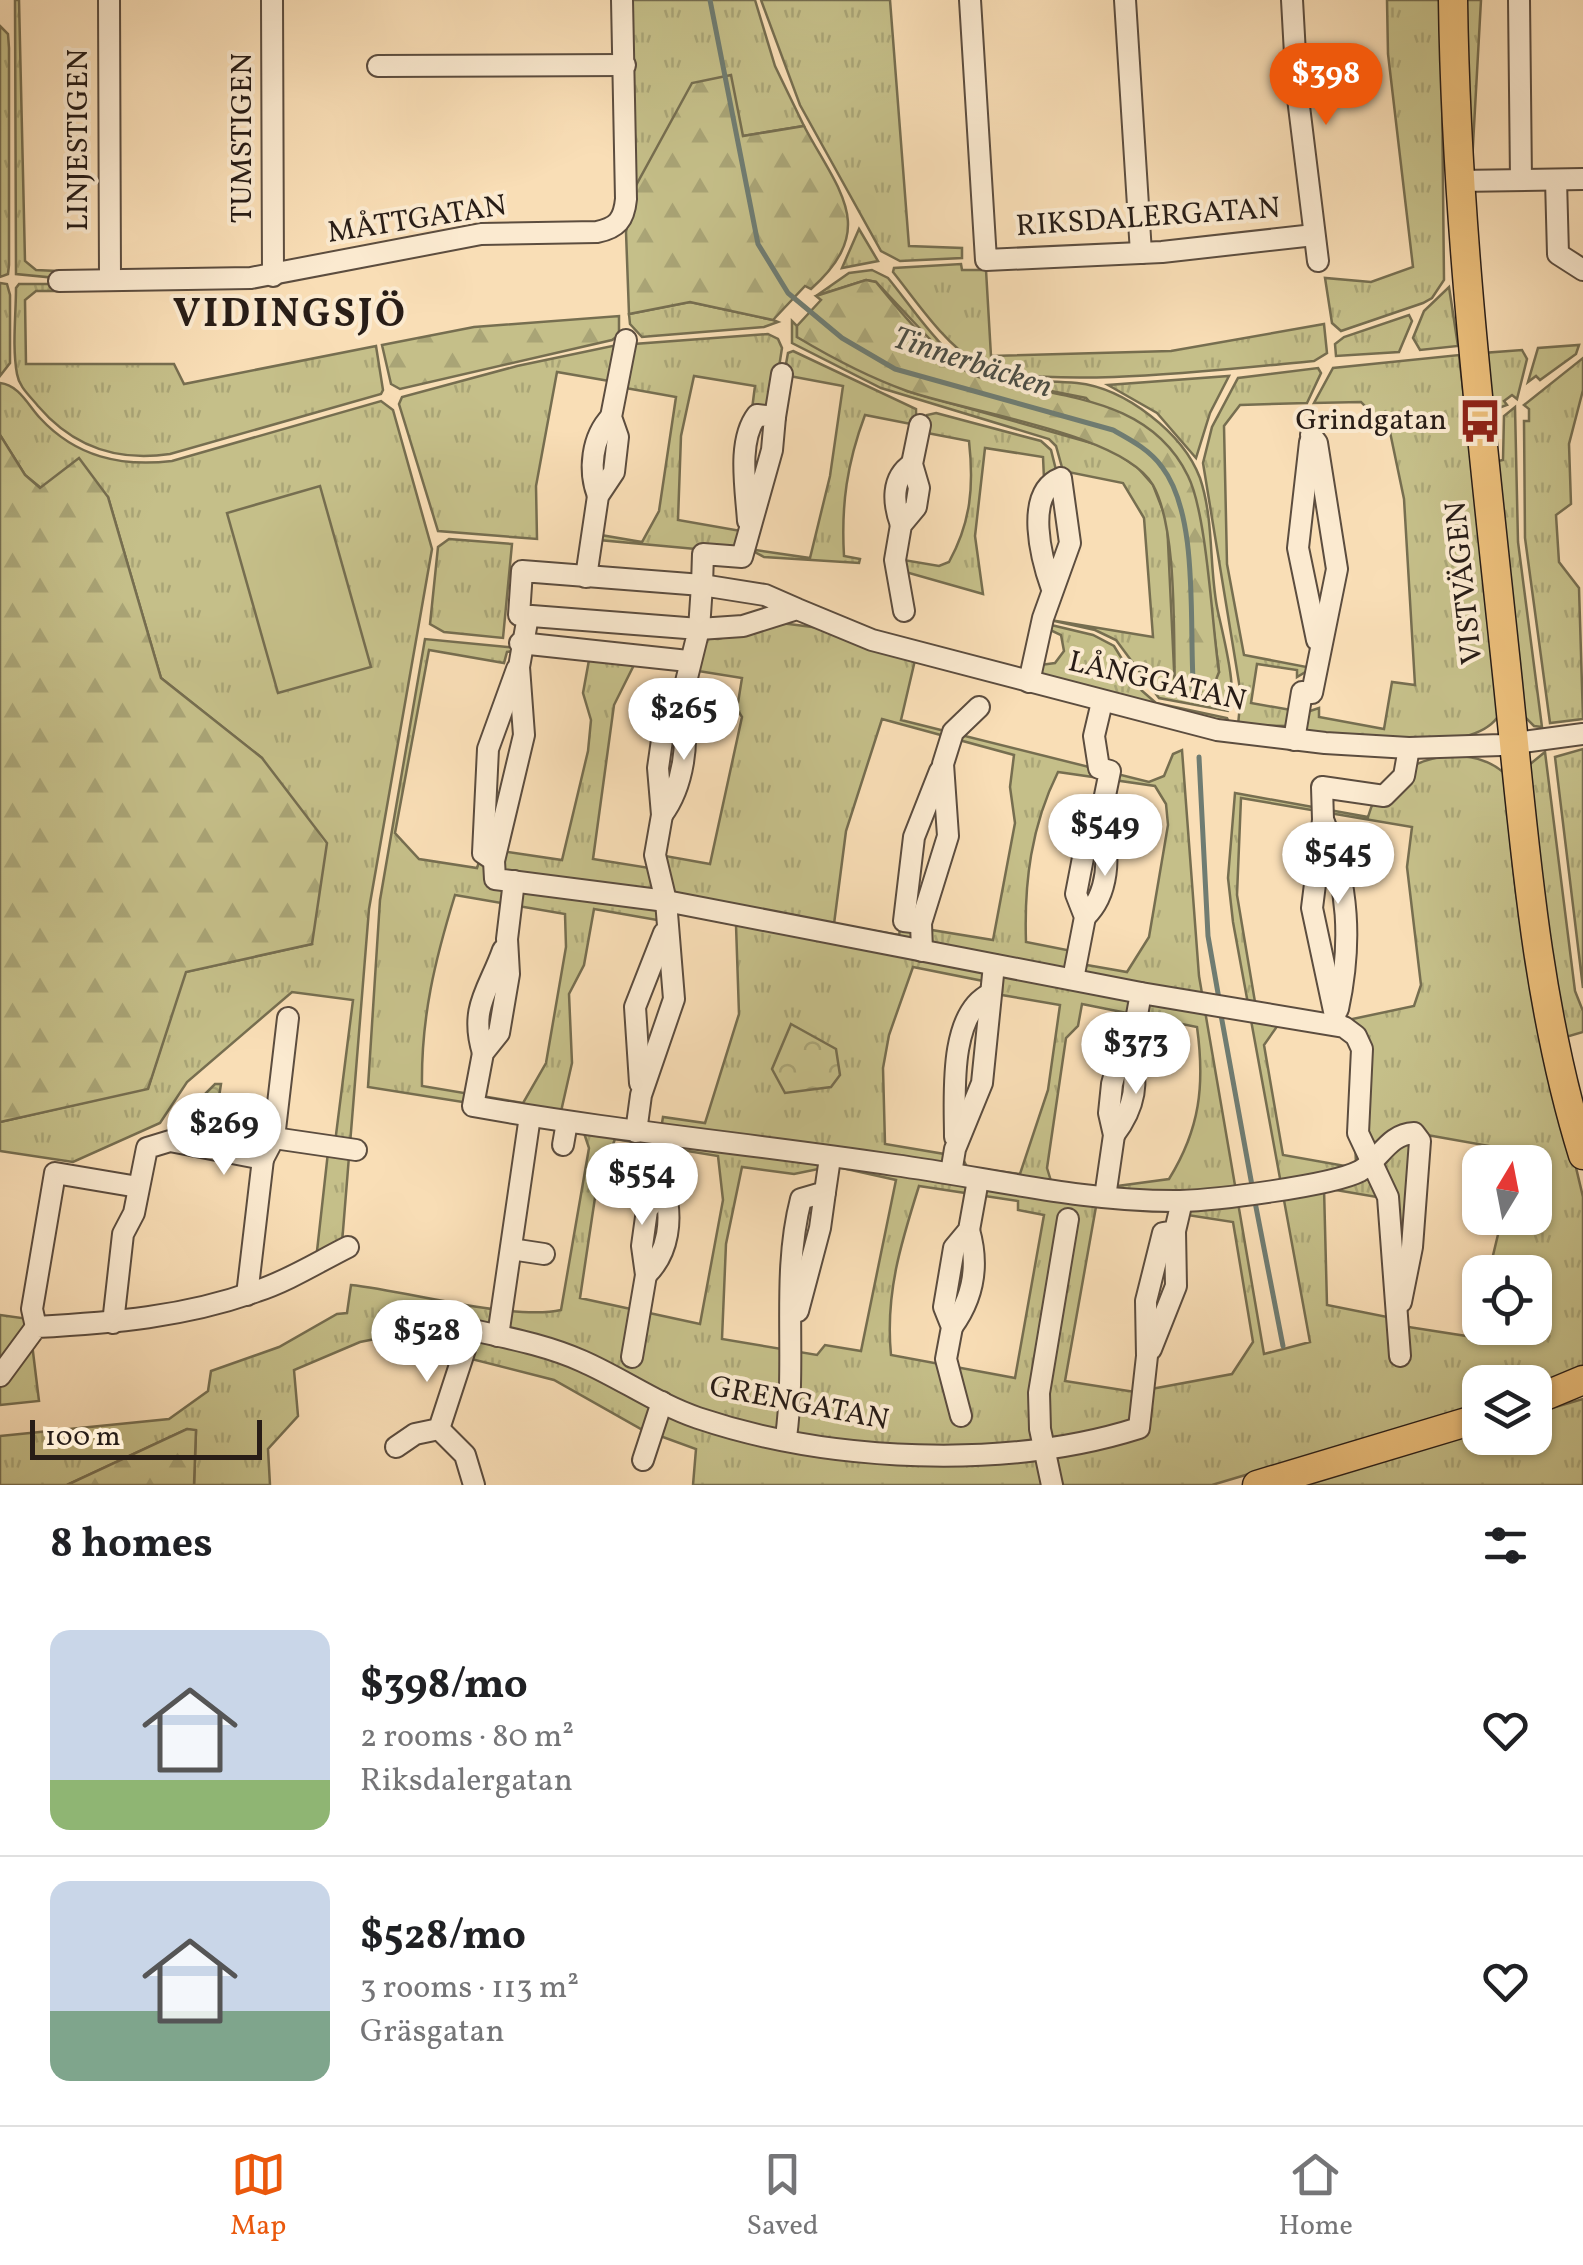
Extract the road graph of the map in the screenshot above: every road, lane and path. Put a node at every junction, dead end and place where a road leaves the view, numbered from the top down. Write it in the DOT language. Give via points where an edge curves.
graph roads {
  1 [pos="109,0"];
  2 [pos="272,0"];
  3 [pos="622,0"];
  4 [pos="970,0"];
  5 [pos="1125,0"];
  6 [pos="1292,0"];
  7 [pos="1452,0"];
  8 [pos="1519,0"];
  9 [pos="625,64"];
  10 [pos="378,66"];
  11 [pos="1522,180"];
  12 [pos="1556,180"];
  13 [pos="1583,180"];
  14 [pos="1458,181"];
  15 [pos="1314,235"];
  16 [pos="1141,253"];
  17 [pos="1318,261"];
  18 [pos="1583,270"];
  19 [pos="273,276"];
  20 [pos="110,280"];
  21 [pos="59,281"];
  22 [pos="626,340"];
  23 [pos="782,374"];
  24 [pos="920,425"];
  25 [pos="586,577"];
  26 [pos="702,585"];
  27 [pos="1052,589"];
  28 [pos="797,609"];
  29 [pos="904,611"];
  30 [pos="528,616"];
  31 [pos="699,629"];
  32 [pos="520,643"];
  33 [pos="1318,645"];
  34 [pos="688,661"];
  35 [pos="518,666"];
  36 [pos="1029,682"];
  37 [pos="1102,702"];
  38 [pos="979,707"];
  39 [pos="1583,734"];
  40 [pos="1294,740"];
  41 [pos="1514,744"];
  42 [pos="1409,748"];
  43 [pos="943,764"];
  44 [pos="486,782"];
  45 [pos="509,787"];
  46 [pos="1323,820"];
  47 [pos="501,874"];
  48 [pos="666,901"];
  49 [pos="921,924"];
  50 [pos="922,950"];
  51 [pos="662,962"];
  52 [pos="994,966"];
  53 [pos="1347,966"];
  54 [pos="1325,967"];
  55 [pos="1073,979"];
  56 [pos="1141,993"];
  57 [pos="990,994"];
  58 [pos="288,1018"];
  59 [pos="1337,1019"];
  60 [pos="640,1095"];
  61 [pos="567,1122"];
  62 [pos="529,1124"];
  63 [pos="636,1132"];
  64 [pos="274,1138"];
  65 [pos="670,1138"];
  66 [pos="564,1144"];
  67 [pos="955,1149"];
  68 [pos="356,1150"];
  69 [pos="1583,1154"];
  70 [pos="830,1158"];
  71 [pos="262,1159"];
  72 [pos="1372,1160"];
  73 [pos="951,1173"];
  74 [pos="978,1180"];
  75 [pos="138,1187"];
  76 [pos="1105,1196"];
  77 [pos="1182,1201"];
  78 [pos="1068,1219"];
  79 [pos="348,1246"];
  80 [pos="511,1248"];
  81 [pos="544,1254"];
  82 [pos="247,1295"];
  83 [pos="1399,1314"];
  84 [pos="112,1322"];
  85 [pos="443,1323"];
  86 [pos="36,1327"];
  87 [pos="472,1331"];
  88 [pos="498,1336"];
  89 [pos="1400,1356"];
  90 [pos="632,1357"];
  91 [pos="0,1376"];
  92 [pos="1583,1380"];
  93 [pos="1583,1390"];
  94 [pos="1552,1394"];
  95 [pos="1552,1397"];
  96 [pos="662,1402"];
  97 [pos="961,1416"];
  98 [pos="1462,1423"];
  99 [pos="439,1429"];
  100 [pos="786,1438"];
  101 [pos="396,1447"];
  102 [pos="1044,1450"];
  103 [pos="644,1460"];
  104 [pos="474,1485"];
  105 [pos="1052,1485"];
  106 [pos="1256,1485"];
  1 -- 20 [label="street, LINJESTIGEN"];
  2 -- 19 [label="street, TUMSTIGEN"];
  3 -- 9 [label="street, MÅTTGATAN"];
  4 -- 16 [label="street, RIKSDALERGATAN" via="986,260"];
  5 -- 16 [label="street"];
  6 -- 15 [label="street, RIKSDALERGATAN"];
  7 -- 14 [label="main road, VISTVÄGEN"];
  8 -- 11 [label="street"];
  9 -- 10 [label="street"];
  9 -- 19 [label="street, MÅTTGATAN" via="626,199 614,227 482,234"];
  11 -- 12 [label="street"];
  11 -- 14 [label="street"];
  12 -- 13 [label="street"];
  12 -- 18 [label="street" via="1558,254"];
  14 -- 41 [label="main road, VISTVÄGEN"];
  15 -- 16 [label="street, RIKSDALERGATAN"];
  15 -- 17 [label="street, RIKSDALERGATAN"];
  19 -- 20 [label="street, MÅTTGATAN"];
  20 -- 21 [label="street, MÅTTGATAN"];
  22 -- 25 [label="street" via="611,417 618,437 614,472 598,496"];
  23 -- 26 [label="street" via="768,465 742,557 702,554"];
  24 -- 29 [label="street" via="912,464 896,490 894,572"];
  25 -- 26 [label="street, LÅNGGATAN"];
  25 -- 30 [label="street, LÅNGGATAN" via="522,571 519,615"];
  26 -- 28 [label="street, LÅNGGATAN"];
  26 -- 31 [label="street"];
  27 -- 36 [label="street, LÅNGGATAN"];
  28 -- 31 [label="street" via="743,626"];
  28 -- 36 [label="street, LÅNGGATAN" via="872,640"];
  30 -- 31 [label="street"];
  30 -- 32 [label="street"];
  31 -- 34 [label="street"];
  32 -- 34 [label="street"];
  32 -- 35 [label="street"];
  33 -- 33 [label="street" via="1299,562 1314,489 1337,570"];
  33 -- 40 [label="street" via="1312,693 1302,692"];
  34 -- 48 [label="street" via="680,706 663,733 668,780 654,855"];
  35 -- 44 [label="street" via="488,749"];
  35 -- 45 [label="street" via="524,734"];
  36 -- 37 [label="street, LÅNGGATAN"];
  37 -- 40 [label="street, LÅNGGATAN" via="1197,726"];
  37 -- 55 [label="street" via="1094,736 1099,768 1110,772 1099,825 1107,859"];
  38 -- 43 [label="street" via="953,732"];
  39 -- 41 [label="street, LÅNGGATAN"];
  40 -- 42 [label="street, LÅNGGATAN"];
  41 -- 42 [label="street, LÅNGGATAN"];
  41 -- 69 [label="main road, VISTVÄGEN" via="1548,1004"];
  42 -- 46 [label="street" via="1404,776 1384,796 1322,787"];
  43 -- 49 [label="street" via="948,836"];
  43 -- 49 [label="street" via="914,838 904,921"];
  44 -- 45 [label="street"];
  44 -- 47 [label="street" via="484,853"];
  45 -- 47 [label="street"];
  46 -- 53 [label="street" via="1347,918"];
  46 -- 54 [label="street" via="1312,896"];
  47 -- 48 [label="street"];
  47 -- 62 [label="street" via="502,977 482,989 473,1106"];
  48 -- 50 [label="street"];
  48 -- 51 [label="street"];
  49 -- 50 [label="street"];
  50 -- 52 [label="street"];
  51 -- 60 [label="street" via="635,1007"];
  51 -- 60 [label="street" via="674,999"];
  52 -- 55 [label="street"];
  52 -- 57 [label="street"];
  53 -- 54 [label="street"];
  53 -- 59 [label="street"];
  54 -- 59 [label="street"];
  55 -- 56 [label="street"];
  56 -- 59 [label="street"];
  56 -- 76 [label="street" via="1130,1048 1135,1094 1114,1135"];
  57 -- 67 [label="street" via="982,1084"];
  57 -- 67 [label="street" via="976,1003 955,1056"];
  58 -- 64 [label="street"];
  59 -- 72 [label="street" via="1362,1049 1358,1133"];
  60 -- 63 [label="street"];
  61 -- 62 [label="street"];
  61 -- 63 [label="street"];
  61 -- 66 [label="street"];
  62 -- 80 [label="street"];
  63 -- 65 [label="street"];
  64 -- 68 [label="street"];
  64 -- 71 [label="street"];
  65 -- 70 [label="street"];
  65 -- 90 [label="street" via="666,1240 661,1261 646,1276"];
  67 -- 73 [label="street"];
  70 -- 73 [label="street"];
  70 -- 100 [label="street, GRENGATAN" via="811,1270 792,1328"];
  71 -- 75 [label="street" via="161,1141 143,1156"];
  71 -- 82 [label="street"];
  72 -- 77 [label="street" via="1360,1171"];
  72 -- 83 [label="street" via="1388,1197"];
  72 -- 83 [label="street" via="1400,1136 1419,1136 1412,1247"];
  73 -- 74 [label="street"];
  74 -- 76 [label="street"];
  74 -- 97 [label="street" via="968,1230 976,1257 967,1306 952,1327 946,1360"];
  75 -- 84 [label="street" via="122,1234"];
  75 -- 86 [label="street" via="55,1174 32,1308"];
  76 -- 77 [label="street"];
  77 -- 102 [label="street, GRENGATAN" via="1176,1286 1147,1356 1140,1428"];
  78 -- 102 [label="street" via="1040,1388"];
  79 -- 82 [label="street"];
  80 -- 81 [label="street"];
  80 -- 88 [label="street"];
  82 -- 84 [label="street"];
  83 -- 89 [label="street"];
  84 -- 86 [label="street"];
  85 -- 87 [label="street, GRENGATAN"];
  86 -- 91 [label="street"];
  87 -- 88 [label="street, GRENGATAN"];
  87 -- 99 [label="street"];
  88 -- 96 [label="street, GRENGATAN" via="569,1356"];
  92 -- 94 [label="main road"];
  93 -- 95 [label="main road"];
  96 -- 100 [label="street, GRENGATAN" via="732,1428"];
  96 -- 103 [label="street"];
  98 -- 106 [label="main road"];
  99 -- 101 [label="street" via="414,1434"];
  99 -- 104 [label="street" via="465,1455"];
  100 -- 102 [label="street, GRENGATAN" via="919,1455"];
  102 -- 105 [label="street"];
}
